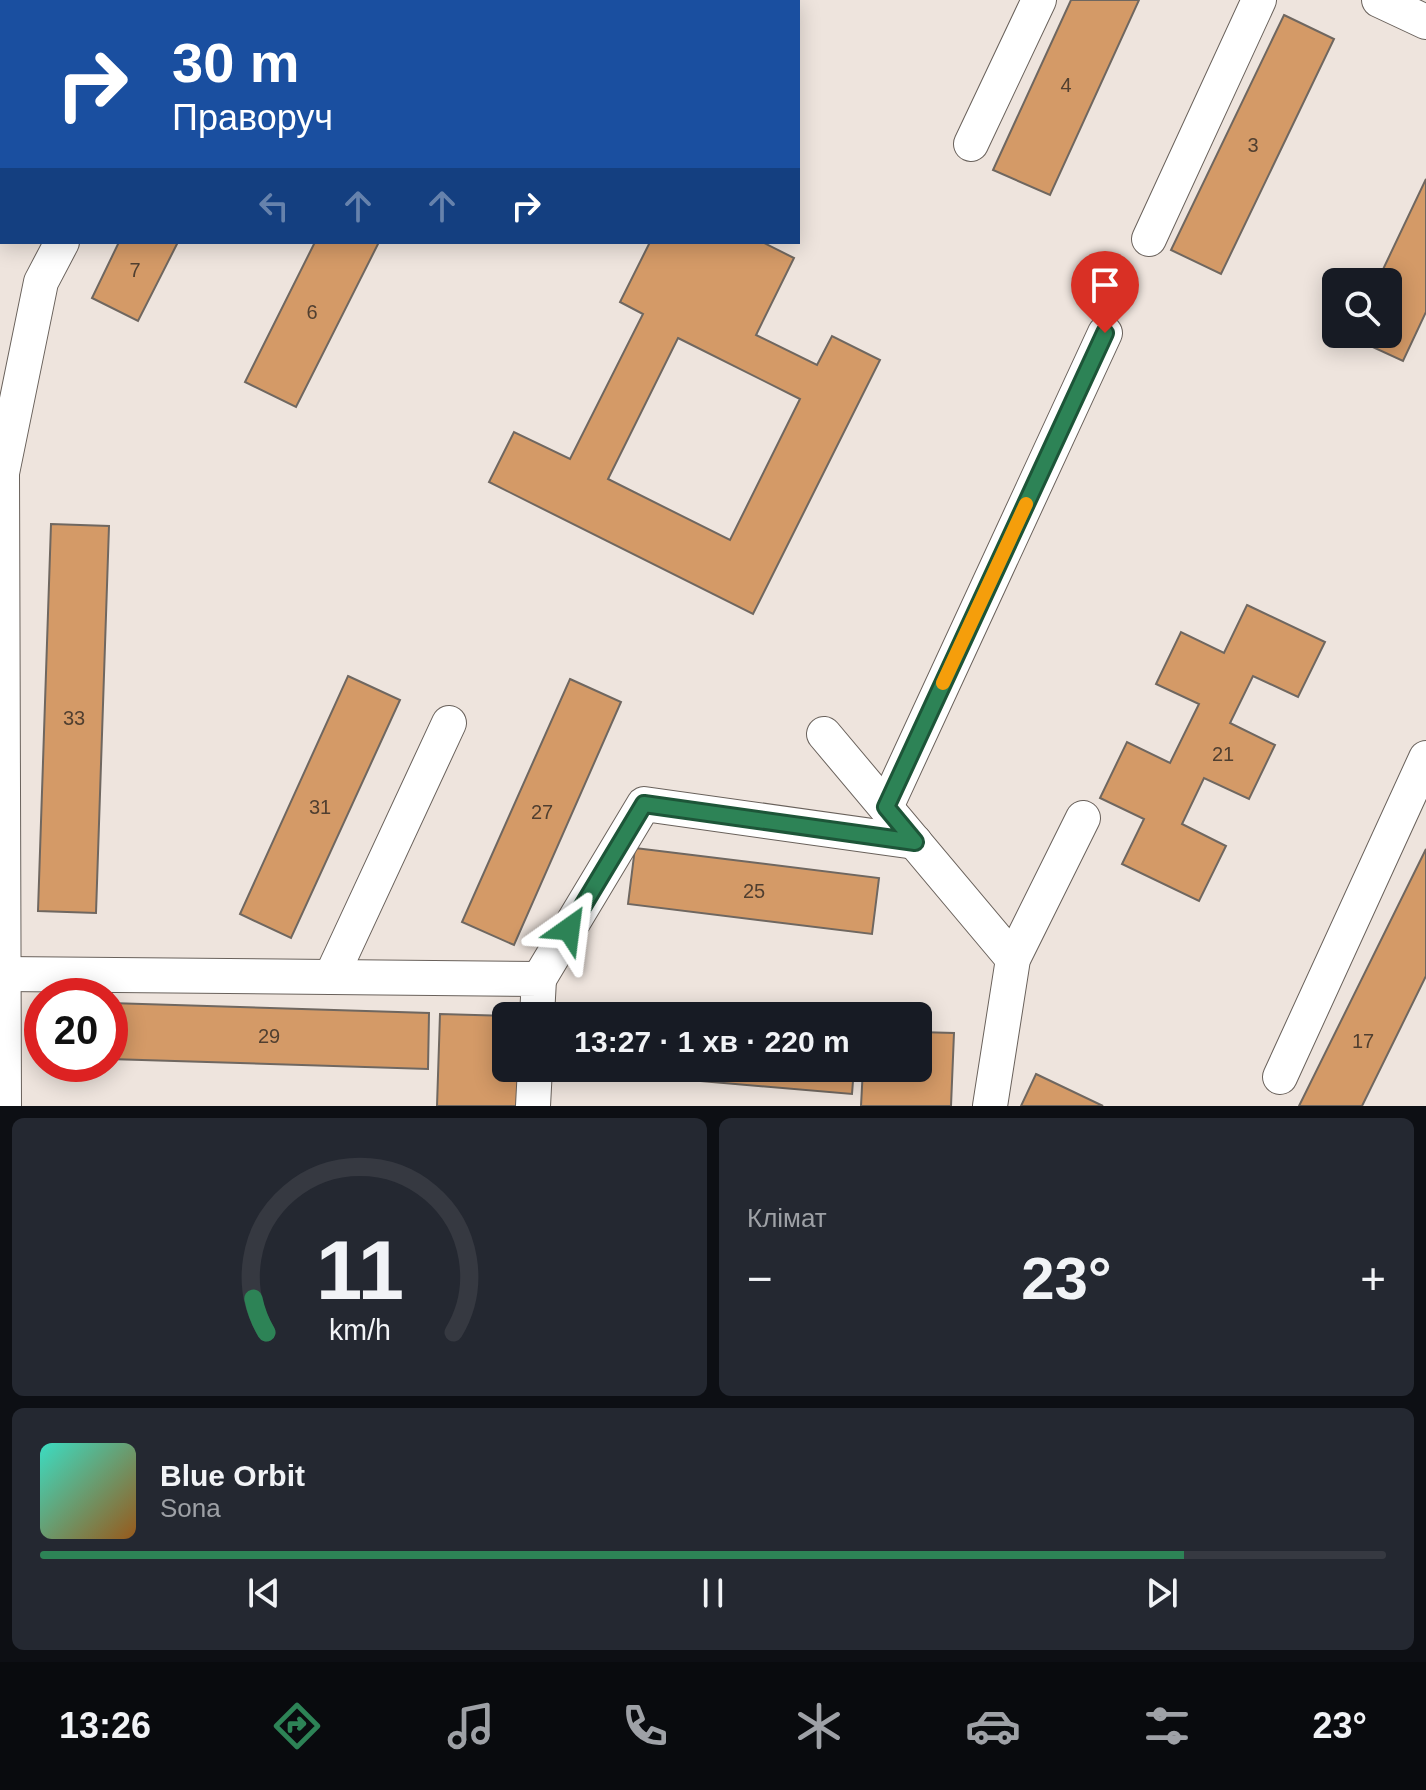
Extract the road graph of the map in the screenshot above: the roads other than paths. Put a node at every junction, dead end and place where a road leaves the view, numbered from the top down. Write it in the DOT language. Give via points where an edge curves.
graph roads {
  1 [pos="1039,0"];
  2 [pos="1259,0"];
  3 [pos="1379,0"];
  4 [pos="1426,22"];
  5 [pos="971,144"];
  6 [pos="1149,239"];
  7 [pos="61,244"];
  8 [pos="1105,333"];
  9 [pos="449,723"];
  10 [pos="824,734"];
  11 [pos="1426,758"];
  12 [pos="886,807"];
  13 [pos="1083,818"];
  14 [pos="915,842"];
  15 [pos="1013,959"];
  16 [pos="4,974"];
  17 [pos="331,977"];
  18 [pos="539,979"];
  19 [pos="538,1002"];
  20 [pos="1280,1077"];
  21 [pos="534,1082"];
  22 [pos="4,1106"];
  23 [pos="533,1106"];
  24 [pos="990,1106"];
  1 -- 5 [label="street"];
  2 -- 6 [label="street"];
  3 -- 4 [label="street"];
  7 -- 16 [label="street" via="41,282 2,473"];
  8 -- 12 [label="street"];
  9 -- 17 [label="street"];
  10 -- 12 [label="street"];
  11 -- 20 [label="street"];
  12 -- 14 [label="street"];
  13 -- 15 [label="street"];
  14 -- 15 [label="street"];
  14 -- 18 [label="street" via="644,804"];
  15 -- 24 [label="street"];
  16 -- 17 [label="street"];
  16 -- 22 [label="street"];
  17 -- 18 [label="street"];
  18 -- 19 [label="street"];
  21 -- 23 [label="street"];
}
